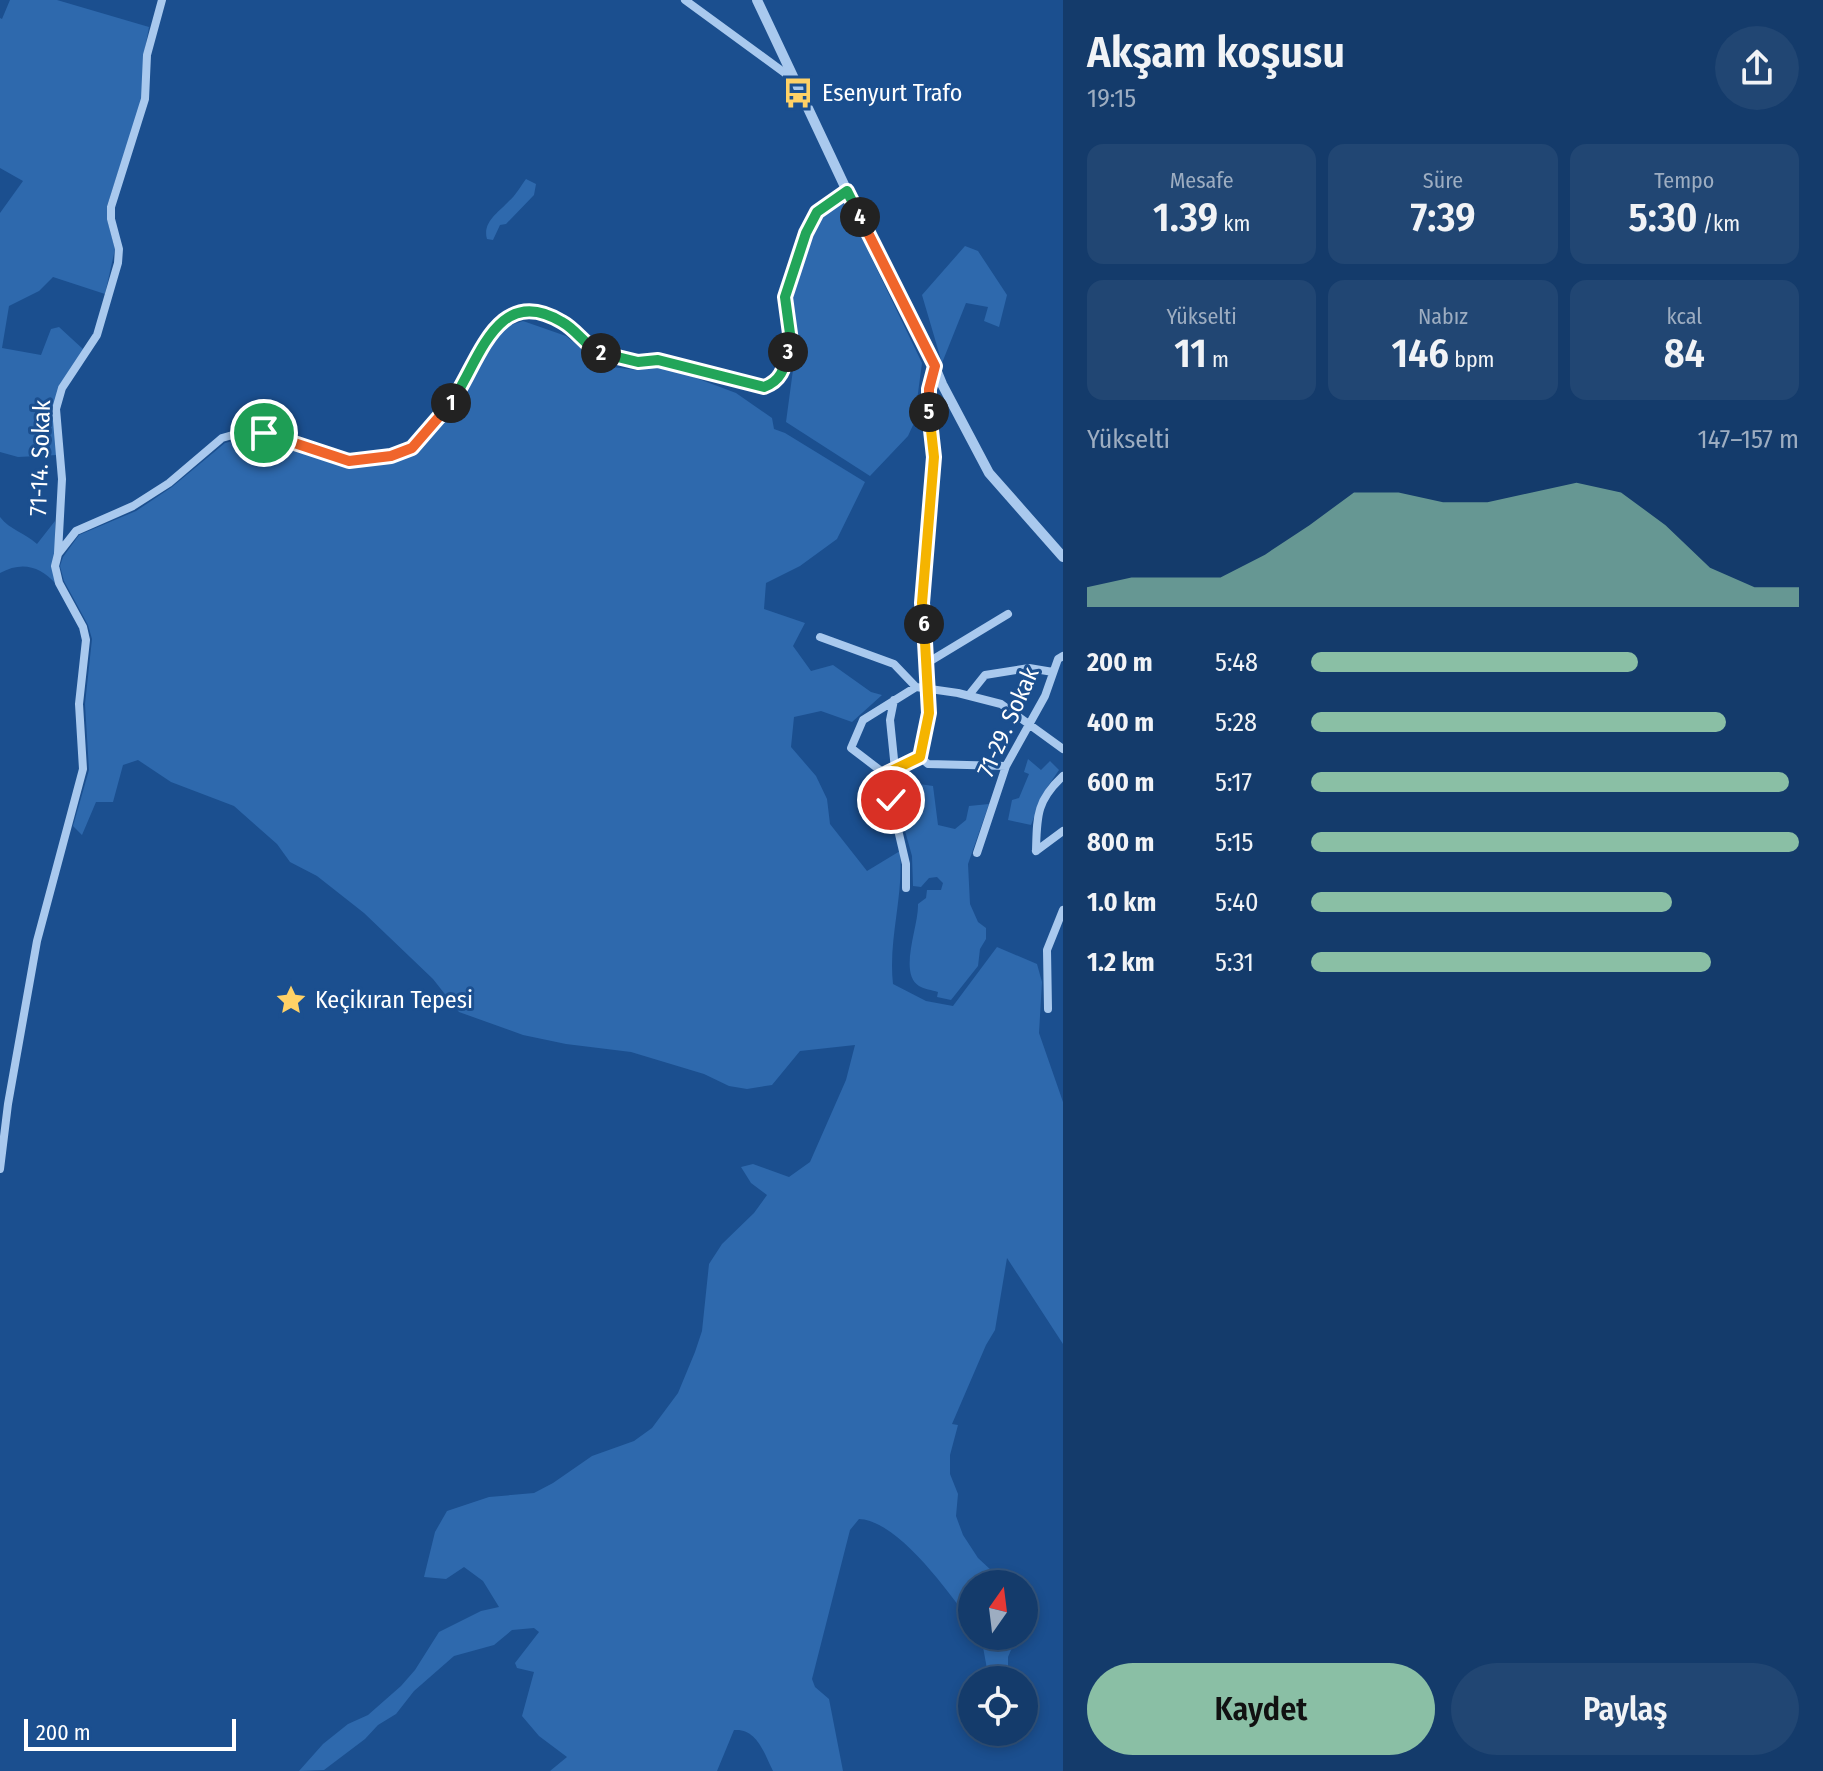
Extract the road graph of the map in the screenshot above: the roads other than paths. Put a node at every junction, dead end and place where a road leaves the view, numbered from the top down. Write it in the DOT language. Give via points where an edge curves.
graph roads {
  1 [pos="162,0"];
  2 [pos="685,0"];
  3 [pos="757,0"];
  4 [pos="793,79"];
  5 [pos="847,191"];
  6 [pos="935,366"];
  7 [pos="58,554"];
  8 [pos="1063,557"];
  9 [pos="1008,614"];
  10 [pos="820,637"];
  11 [pos="1063,656"];
  12 [pos="927,663"];
  13 [pos="1053,672"];
  14 [pos="916,687"];
  15 [pos="929,687"];
  16 [pos="969,695"];
  17 [pos="894,700"];
  18 [pos="1030,723"];
  19 [pos="1063,749"];
  20 [pos="920,757"];
  21 [pos="1006,766"];
  22 [pos="895,769"];
  23 [pos="885,774"];
  24 [pos="1063,776"];
  25 [pos="1063,831"];
  26 [pos="977,853"];
  27 [pos="906,888"];
  28 [pos="1063,910"];
  29 [pos="1048,1009"];
  30 [pos="0,1169"];
  1 -- 7 [label="street, 71-14. Sokak" via="147,55 145,99 111,207 118,263 97,335 62,388 56,409 62,479"];
  2 -- 4 [label="street"];
  3 -- 4 [label="street"];
  4 -- 5 [label="street"];
  5 -- 6 [label="street"];
  5 -- 7 [label="street" via="817,212 806,233 785,297 791,341 774,383 764,387 658,360 617,358 596,351 545,313 522,311 502,320 488,337 456,396 412,448 349,461 264,433 222,438 133,506 76,531"];
  6 -- 8 [label="street" via="989,473"];
  6 -- 12 [label="street" via="929,389 934,457 922,603"];
  7 -- 30 [label="street, 71-14. Sokak" via="59,583 86,640 79,704 83,769 37,941"];
  9 -- 12 [label="street"];
  10 -- 14 [label="street" via="894,664"];
  11 -- 13 [label="street, 71-29. Sokak"];
  12 -- 15 [label="street"];
  13 -- 16 [label="street" via="1029,668 985,675"];
  13 -- 18 [label="street, 71-29. Sokak"];
  14 -- 15 [label="street"];
  14 -- 17 [label="street"];
  15 -- 16 [label="street"];
  15 -- 20 [label="street"];
  16 -- 18 [label="street" via="1001,704"];
  17 -- 22 [label="street" via="890,720"];
  17 -- 23 [label="street" via="863,720 851,748"];
  18 -- 19 [label="street"];
  18 -- 21 [label="street, 71-29. Sokak"];
  20 -- 21 [label="street" via="928,764"];
  20 -- 22 [label="street"];
  21 -- 26 [label="street, 71-29. Sokak"];
  22 -- 23 [label="street"];
  23 -- 27 [label="street" via="906,864"];
  24 -- 25 [label="street" via="1037,812 1036,851"];
  28 -- 29 [label="street" via="1047,950"];
}
